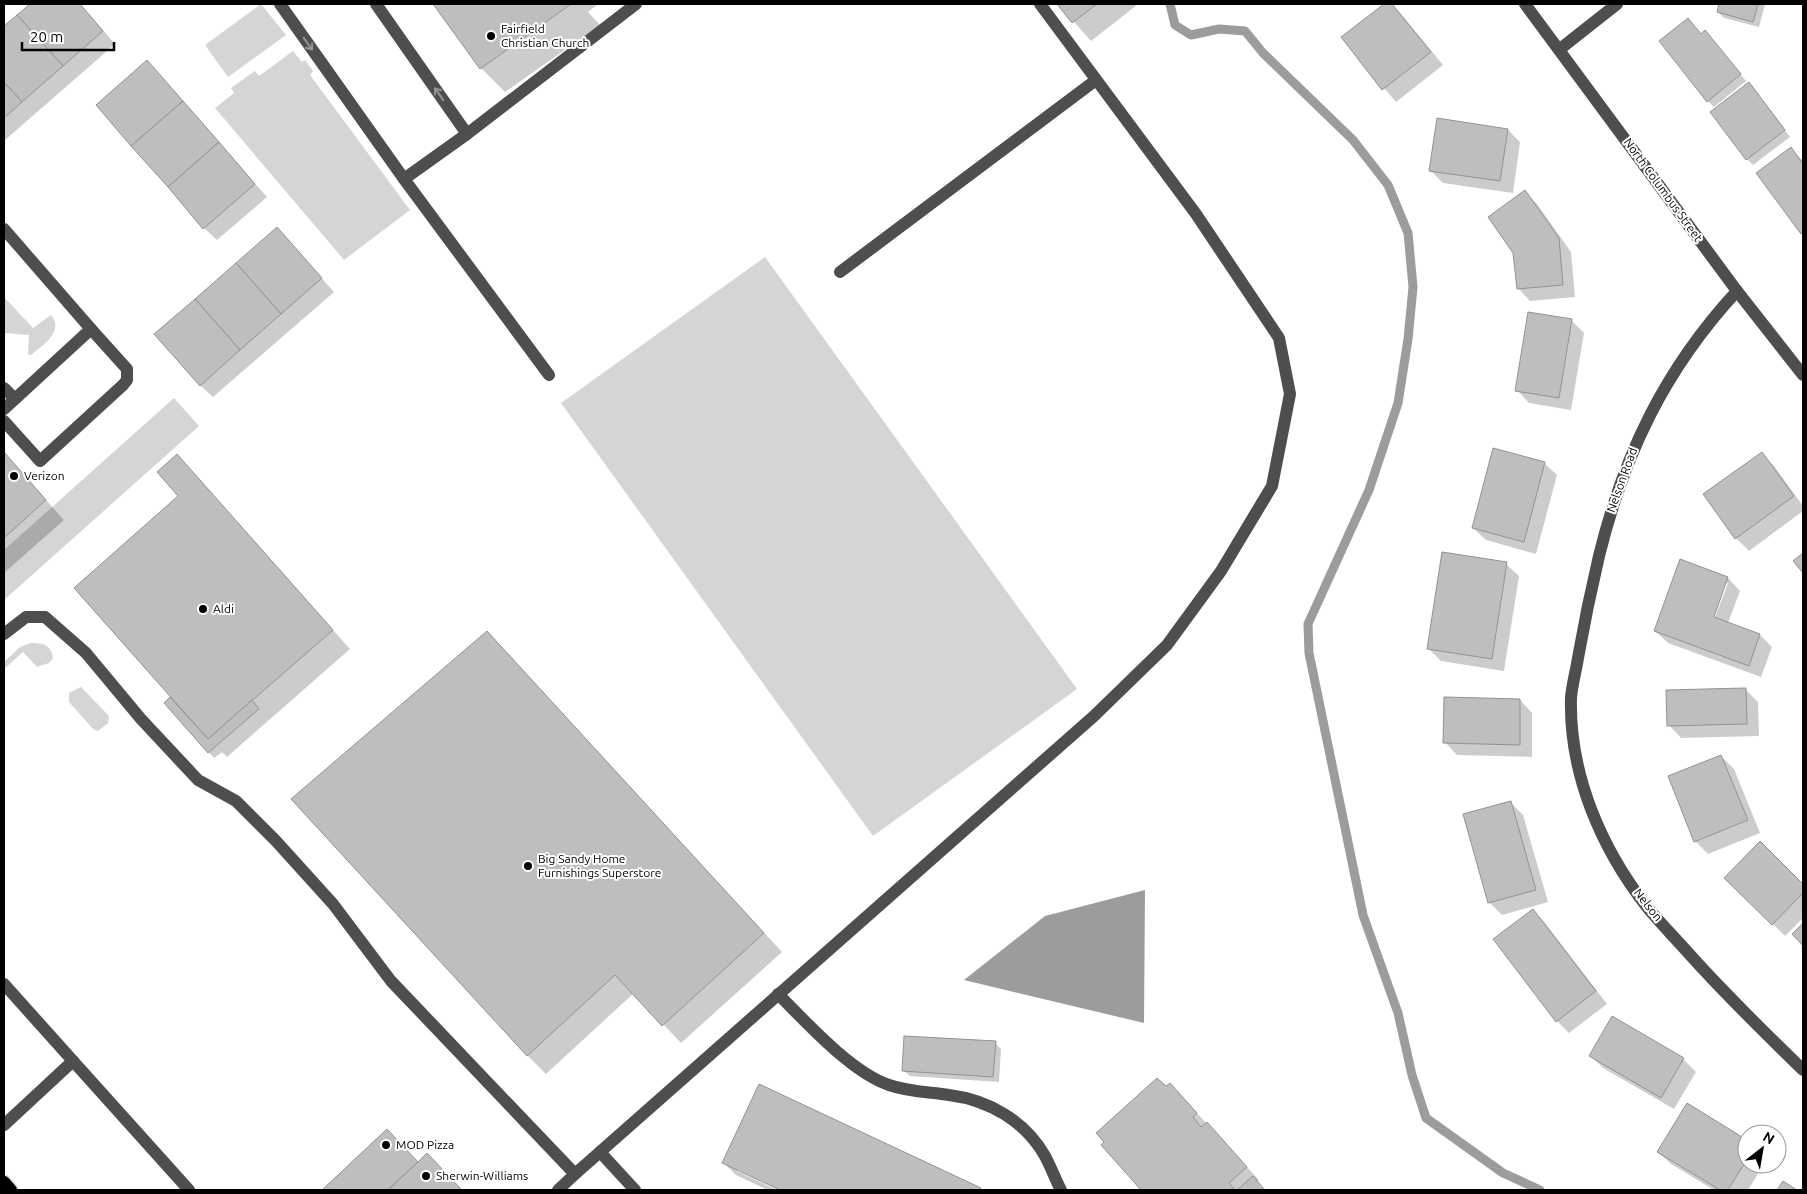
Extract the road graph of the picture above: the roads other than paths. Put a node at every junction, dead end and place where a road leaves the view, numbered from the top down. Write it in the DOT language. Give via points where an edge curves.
graph roads {
  1 [pos="280,4"];
  2 [pos="376,4"];
  3 [pos="636,4"];
  4 [pos="1040,4"];
  5 [pos="1525,4"];
  6 [pos="1617,4"];
  7 [pos="1560,49"];
  8 [pos="1096,80"];
  9 [pos="467,134"];
  10 [pos="404,179"];
  11 [pos="4,229"];
  12 [pos="840,272"];
  13 [pos="1737,291"];
  14 [pos="91,329"];
  15 [pos="549,375"];
  16 [pos="1803,375"];
  17 [pos="4,388"];
  18 [pos="15,399"];
  19 [pos="4,409"];
  20 [pos="4,422"];
  21 [pos="4,634"];
  22 [pos="1571,697"];
  23 [pos="4,984"];
  24 [pos="778,994"];
  25 [pos="73,1062"];
  26 [pos="1803,1070"];
  27 [pos="4,1126"];
  28 [pos="600,1152"];
  29 [pos="575,1174"];
  30 [pos="4,1182"];
  31 [pos="11,1190"];
  32 [pos="189,1190"];
  33 [pos="558,1190"];
  34 [pos="635,1190"];
  35 [pos="1062,1190"];
  1 -- 10 [label="street, one-way"];
  9 -- 2 [label="street, one-way"];
  3 -- 9 [label="street"];
  4 -- 8 [label="street"];
  5 -- 7 [label="street, North Columbus Street"];
  6 -- 7 [label="street"];
  7 -- 13 [label="street, North Columbus Street"];
  8 -- 12 [label="street"];
  8 -- 24 [label="street" via="1196,214 1279,338 1290,394 1272,486 1221,571 1167,645 1094,716"];
  9 -- 10 [label="street"];
  10 -- 15 [label="street"];
  11 -- 14 [label="street"];
  13 -- 16 [label="street, North Columbus Street"];
  13 -- 22 [label="street, Nelson Road" via="1682,356 1632,452 1608,520 1587,608"];
  14 -- 18 [label="street"];
  14 -- 20 [label="street" via="127,369 127,380 123,385 40,462"];
  17 -- 18 [label="street"];
  18 -- 19 [label="street"];
  21 -- 29 [label="street" via="26,616 45,617 80,646 198,780 236,801 276,841 333,904 391,981"];
  22 -- 26 [label="street, Nelson" via="1574,743 1583,788 1603,838 1621,870 1647,907 1739,1009"];
  23 -- 25 [label="street"];
  24 -- 28 [label="street"];
  24 -- 35 [label="street" via="829,1044 861,1070 888,1085 984,1103 1006,1114 1027,1130"];
  25 -- 27 [label="street"];
  25 -- 32 [label="street"];
  28 -- 29 [label="street"];
  28 -- 34 [label="street"];
  29 -- 33 [label="street"];
  30 -- 31 [label="main road"];
}
